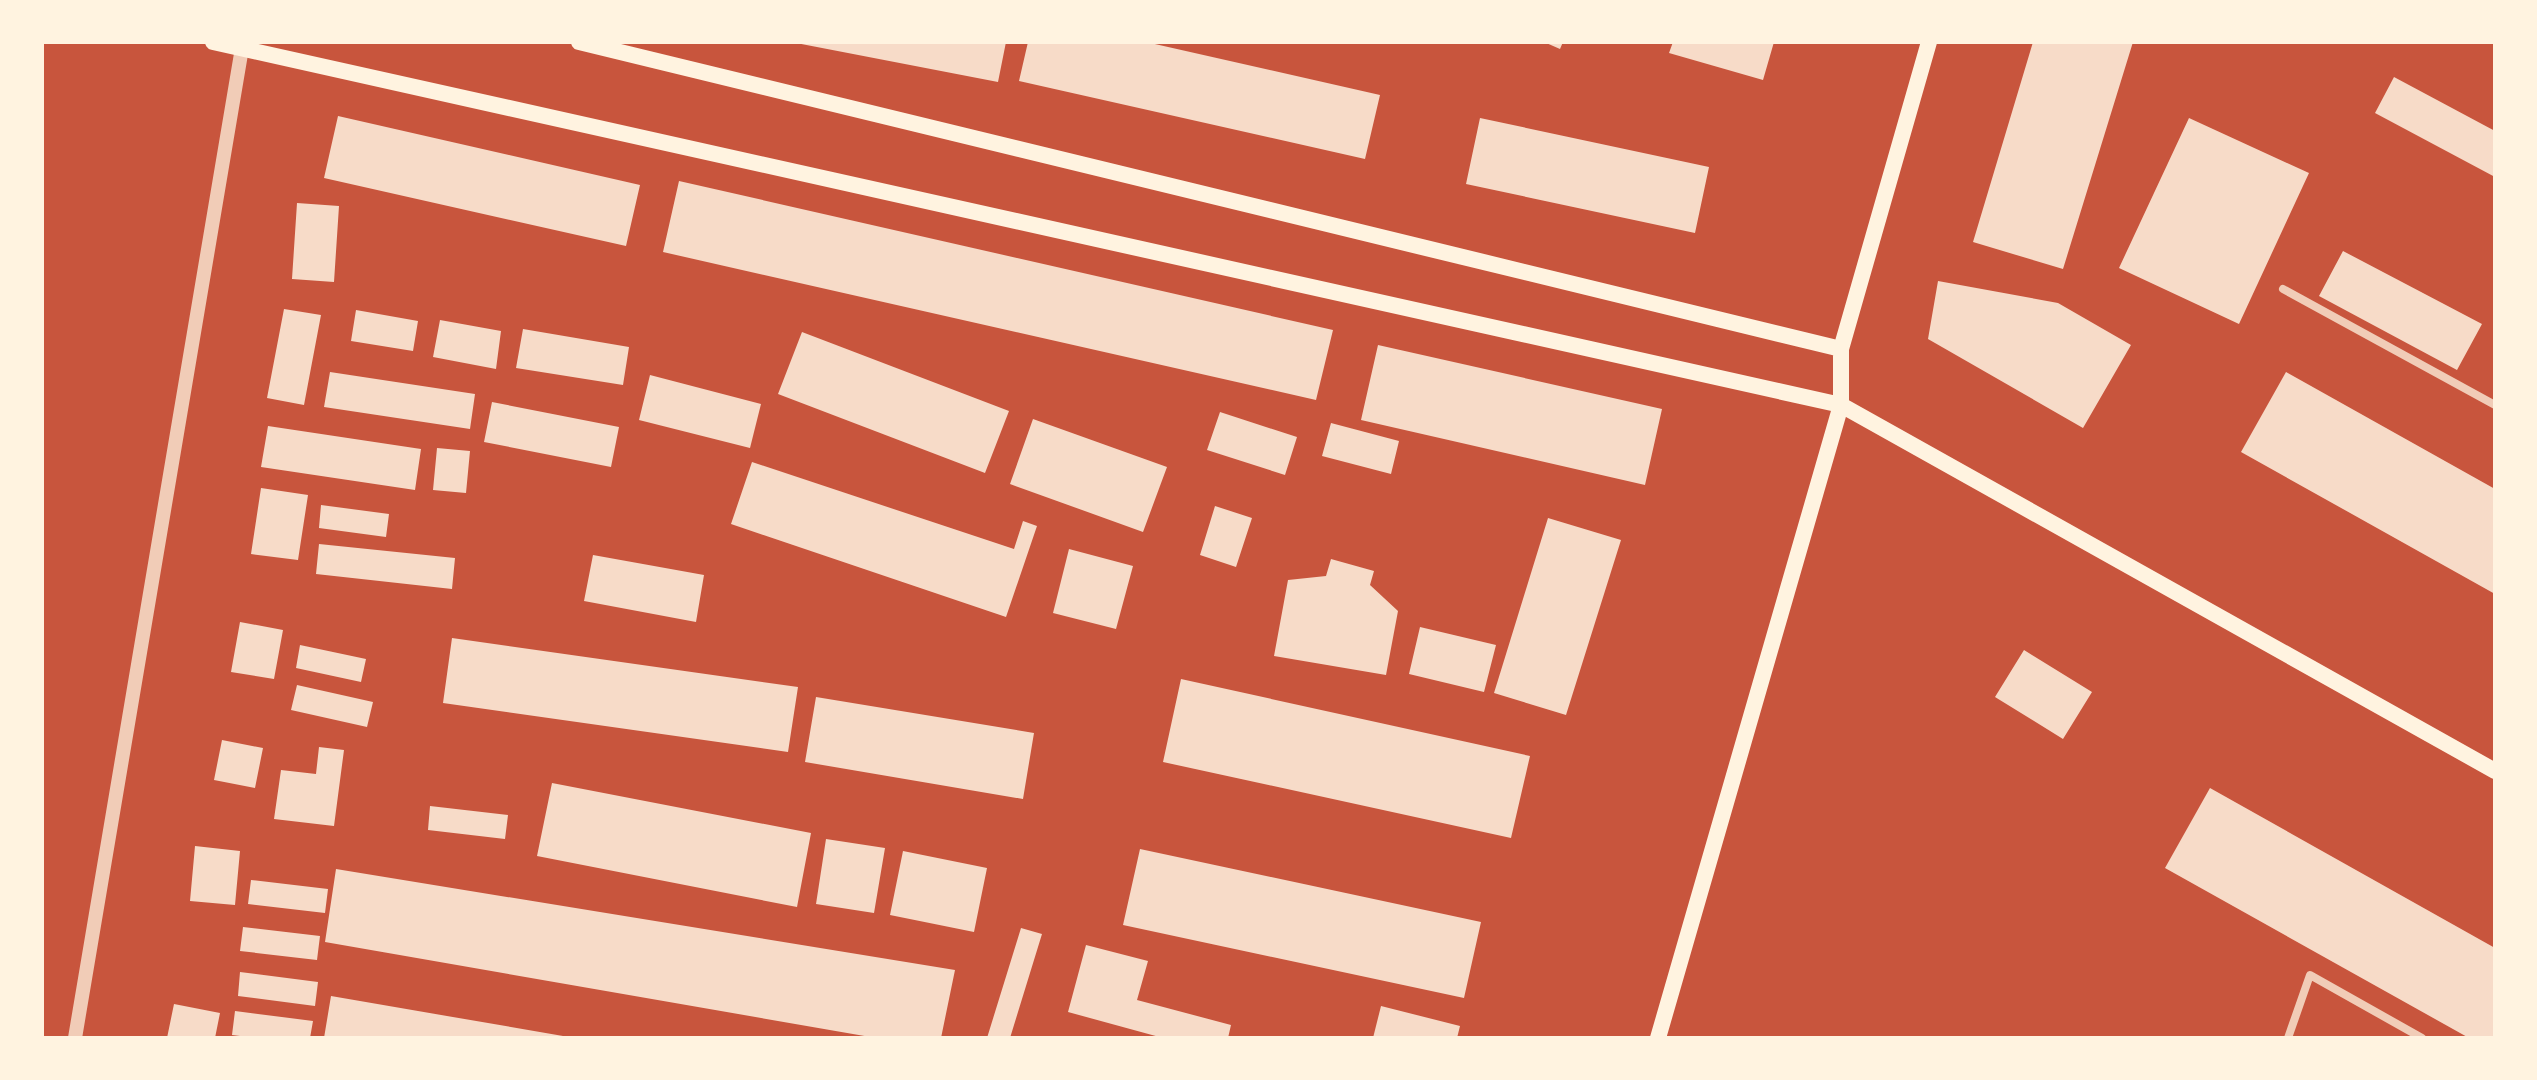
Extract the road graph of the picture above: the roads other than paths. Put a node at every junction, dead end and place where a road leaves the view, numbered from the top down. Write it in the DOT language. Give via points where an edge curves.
graph roads {
  1 [pos="213,42"];
  2 [pos="579,42"];
  3 [pos="1929,42"];
  4 [pos="242,45"];
  5 [pos="2283,289"];
  6 [pos="1841,349"];
  7 [pos="1841,405"];
  8 [pos="2495,405"];
  9 [pos="2495,771"];
  10 [pos="75,1038"];
  11 [pos="1658,1038"];
  12 [pos="2288,1038"];
  13 [pos="2422,1038"];
  1 -- 4 [label="main road"];
  2 -- 6 [label="main road"];
  3 -- 6 [label="main road"];
  4 -- 7 [label="main road"];
  4 -- 10 [label="street"];
  5 -- 8 [label="street"];
  6 -- 7 [label="main road"];
  7 -- 9 [label="main road"];
  7 -- 11 [label="main road"];
  12 -- 13 [label="street" via="2310,975"];
}
